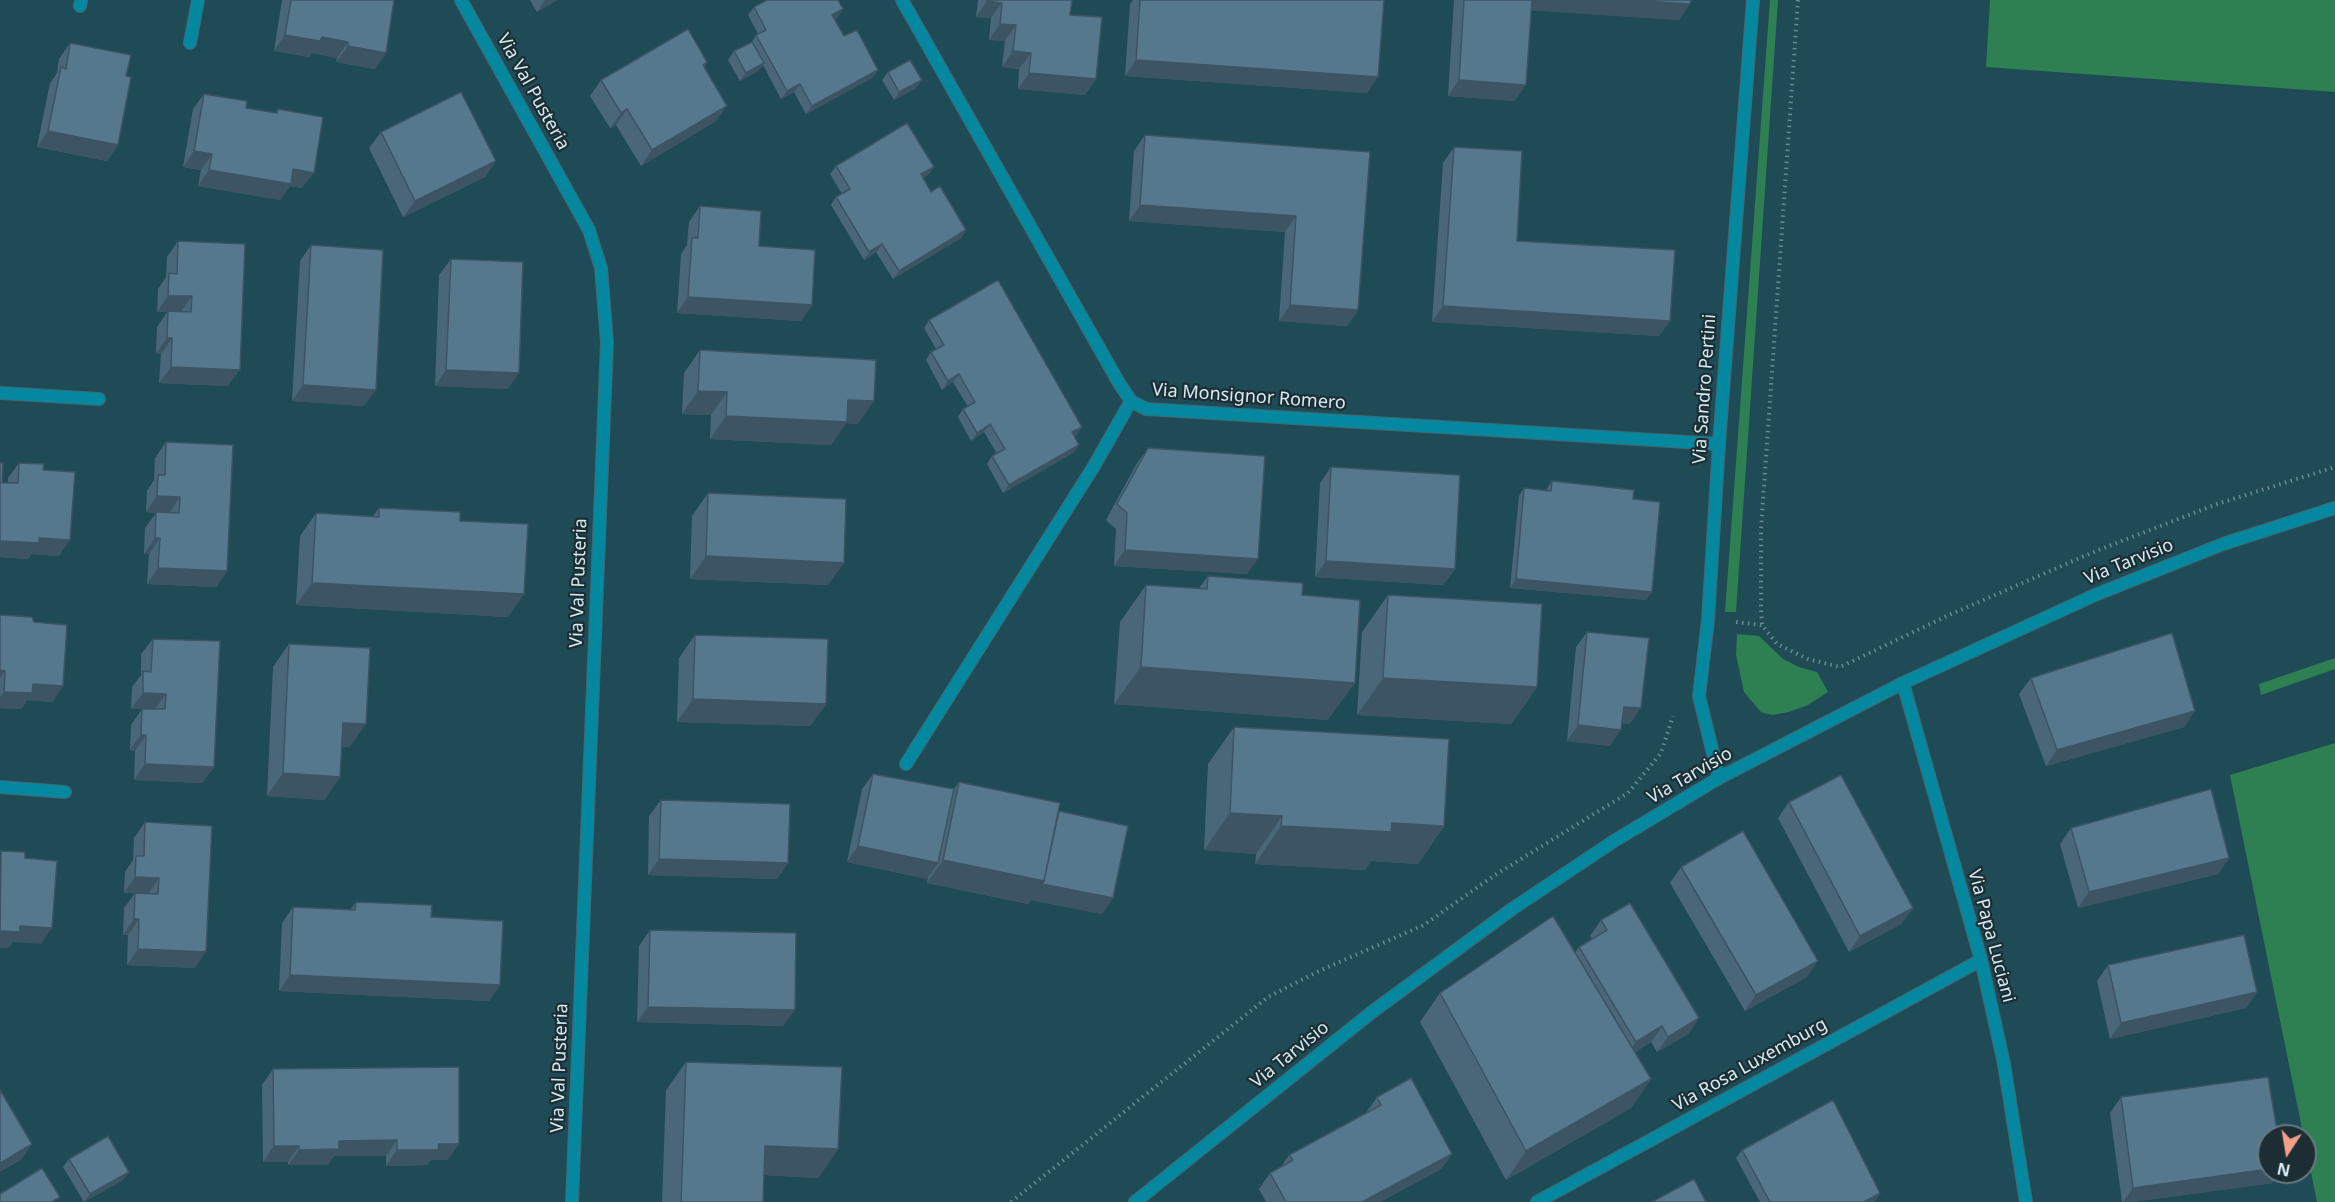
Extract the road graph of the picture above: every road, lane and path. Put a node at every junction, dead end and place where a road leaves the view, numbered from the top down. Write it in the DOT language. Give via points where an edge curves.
graph roads {
  1 [pos="198,0"];
  2 [pos="461,0"];
  3 [pos="902,0"];
  4 [pos="1753,0"];
  5 [pos="1798,0"];
  6 [pos="190,44"];
  7 [pos="0,393"];
  8 [pos="99,399"];
  9 [pos="1131,401"];
  10 [pos="1719,444"];
  11 [pos="2335,466"];
  12 [pos="2335,508"];
  13 [pos="1708,620"];
  14 [pos="1762,625"];
  15 [pos="1904,683"];
  16 [pos="1674,714"];
  17 [pos="906,764"];
  18 [pos="1719,778"];
  19 [pos="0,787"];
  20 [pos="65,792"];
  21 [pos="1981,960"];
  22 [pos="572,1202"];
  23 [pos="1011,1202"];
  24 [pos="1135,1202"];
  25 [pos="1537,1202"];
  26 [pos="2026,1202"];
  1 -- 6 [label="street"];
  2 -- 22 [label="street, Via Val Pusteria" via="589,230 601,268 607,342"];
  3 -- 9 [label="street, Via Monsignor Romero"];
  4 -- 10 [label="street, Via Sandro Pertini"];
  5 -- 14 [label="path" via="1761,529"];
  7 -- 8 [label="street"];
  9 -- 10 [label="street, Via Monsignor Romero" via="1146,409 1170,412"];
  9 -- 17 [label="street"];
  10 -- 13 [label="street, Via Sandro Pertini"];
  11 -- 14 [label="path" via="2217,504 2096,551 1840,667 1808,659 1777,644"];
  12 -- 15 [label="street, Via Tarvisio" via="2223,544 2106,590"];
  13 -- 14 [label="path"];
  13 -- 18 [label="street, Via Sandro Pertini" via="1699,696"];
  15 -- 18 [label="street, Via Tarvisio"];
  15 -- 21 [label="street, Via Papa Luciani"];
  16 -- 23 [label="path" via="1661,753 1628,793 1495,875 1425,925 1268,997"];
  18 -- 24 [label="street, Via Tarvisio" via="1512,909 1372,1012"];
  19 -- 20 [label="street"];
  21 -- 25 [label="street, Via Rosa Luxemburg"];
  21 -- 26 [label="street, Via Papa Luciani" via="2004,1064"];
}
